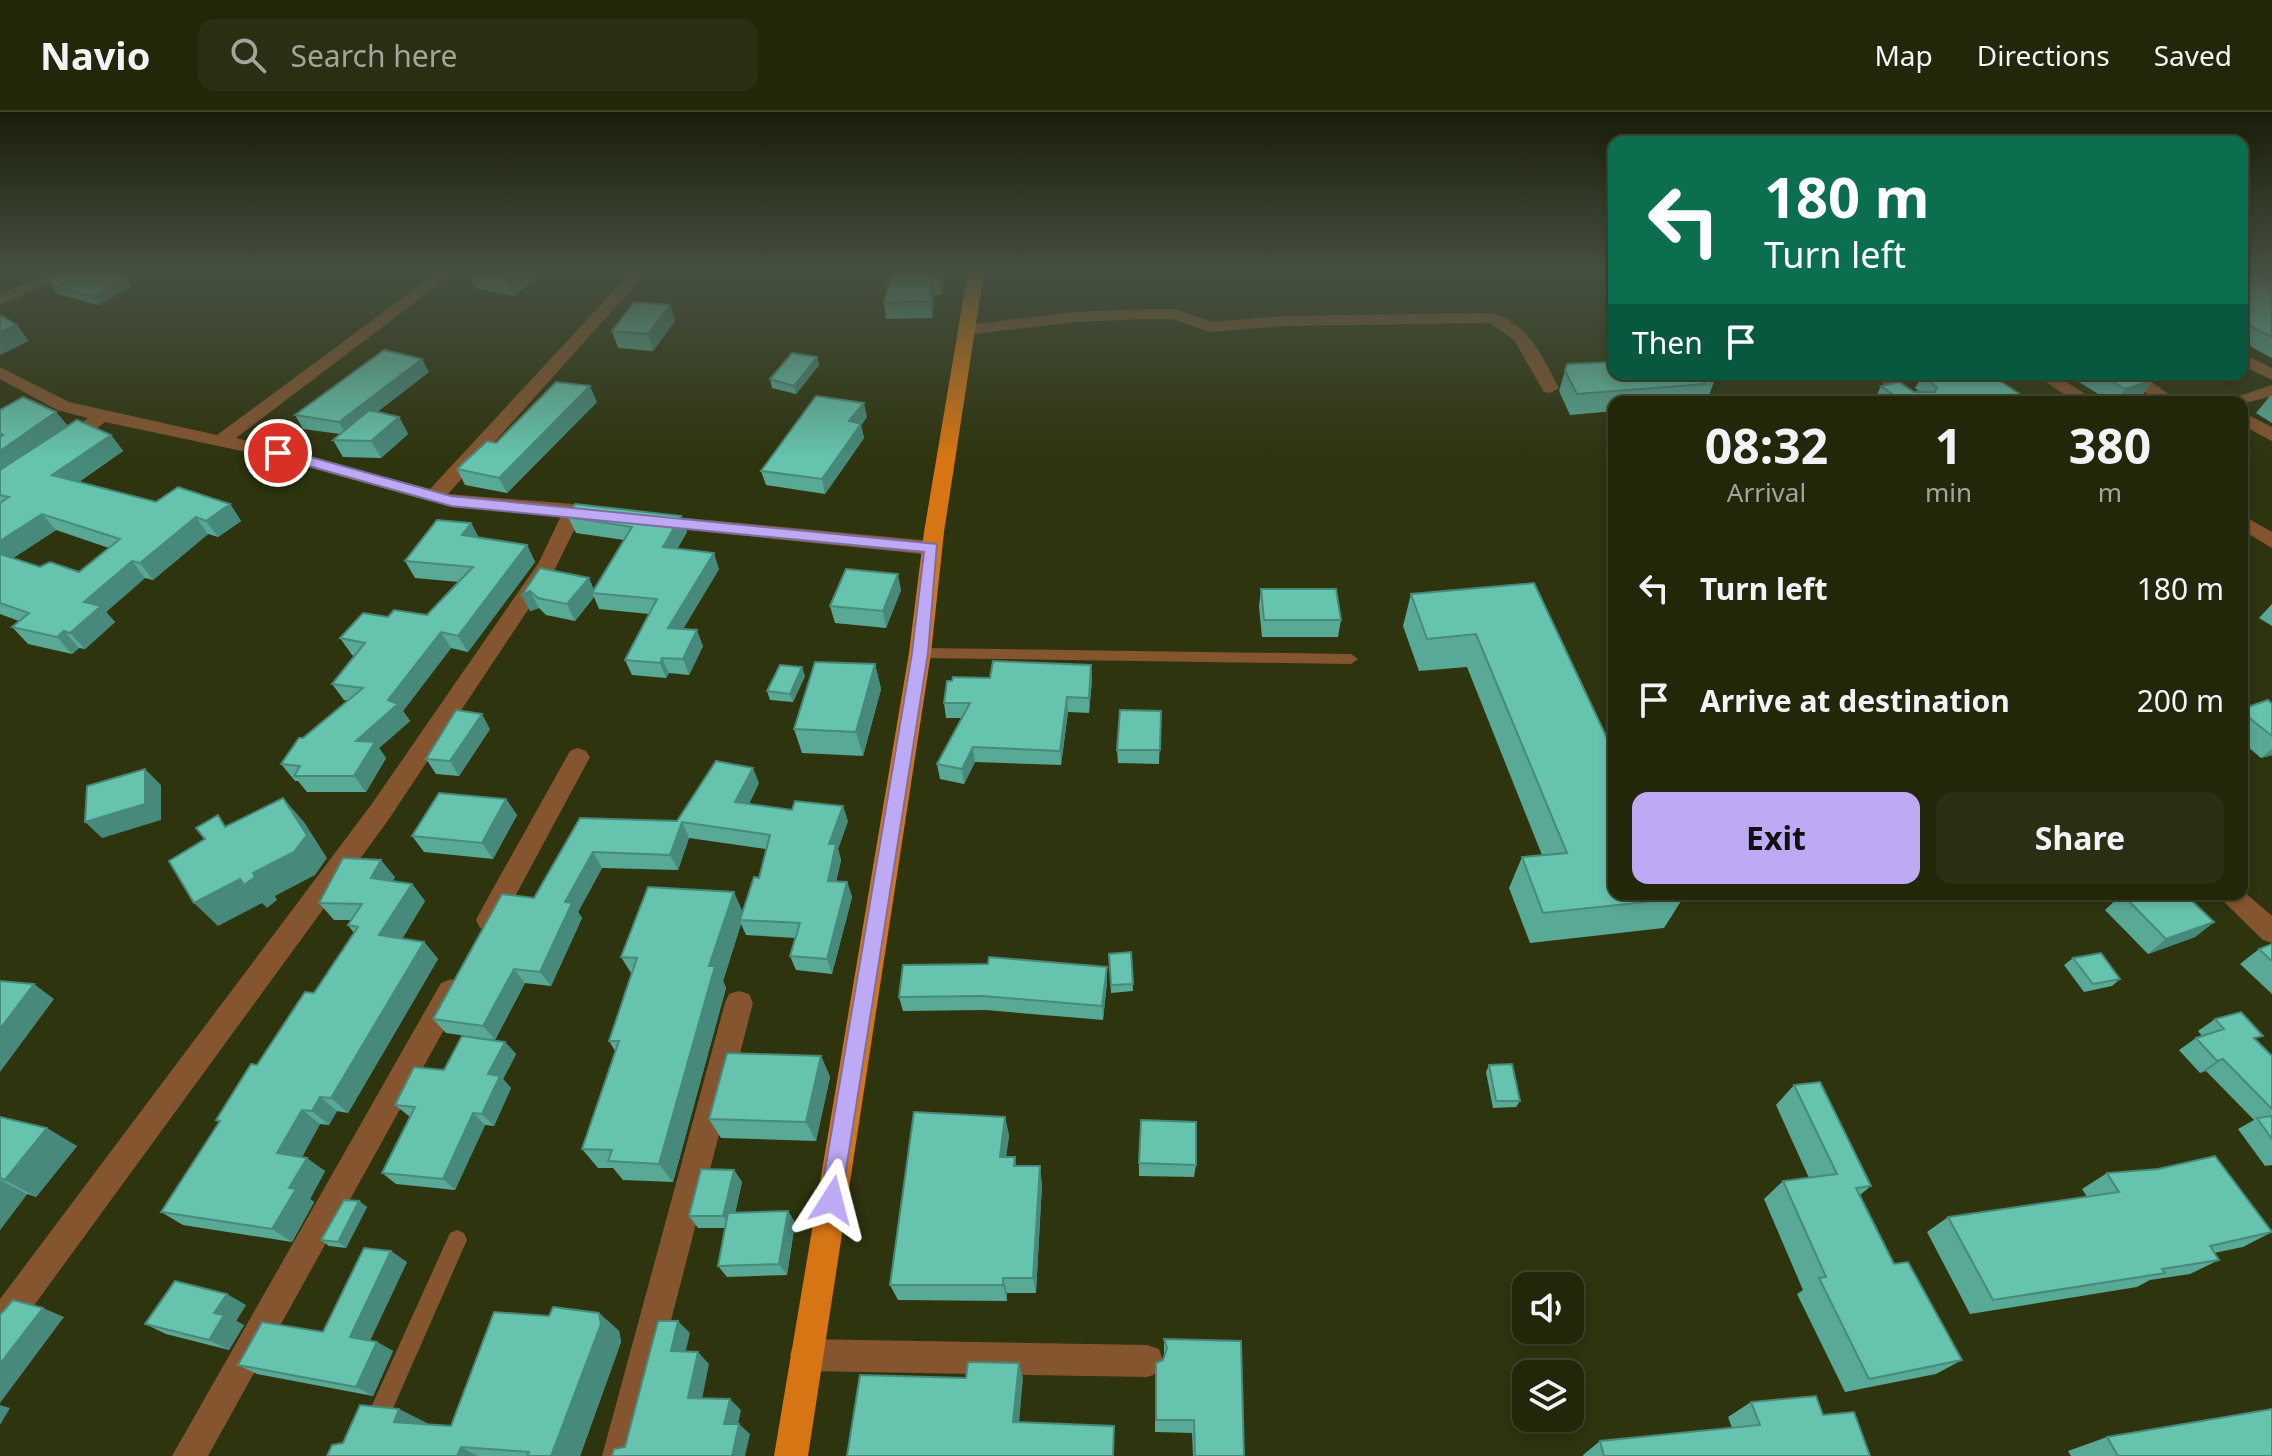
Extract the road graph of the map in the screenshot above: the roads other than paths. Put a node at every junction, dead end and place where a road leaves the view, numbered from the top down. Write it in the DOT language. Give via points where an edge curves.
graph roads {
  1 [pos="364,334"];
  2 [pos="583,334"];
  3 [pos="964,334"];
  4 [pos="1519,334"];
  5 [pos="2248,361"];
  6 [pos="0,372"];
  7 [pos="2272,375"];
  8 [pos="1888,380"];
  9 [pos="2053,380"];
  10 [pos="2137,380"];
  11 [pos="1550,388"];
  12 [pos="2272,390"];
  13 [pos="1911,396"];
  14 [pos="2078,396"];
  15 [pos="2162,396"];
  16 [pos="2248,397"];
  17 [pos="102,416"];
  18 [pos="2248,421"];
  19 [pos="2272,435"];
  20 [pos="222,440"];
  21 [pos="52,454"];
  22 [pos="434,497"];
  23 [pos="574,510"];
  24 [pos="603,514"];
  25 [pos="631,518"];
  26 [pos="2248,525"];
  27 [pos="2272,541"];
  28 [pos="932,548"];
  29 [pos="920,653"];
  30 [pos="1351,659"];
  31 [pos="578,757"];
  32 [pos="2236,900"];
  33 [pos="2272,932"];
  34 [pos="480,938"];
  35 [pos="465,966"];
  36 [pos="739,1003"];
  37 [pos="457,1240"];
  38 [pos="0,1326"];
  39 [pos="806,1355"];
  40 [pos="1147,1361"];
  41 [pos="189,1456"];
  42 [pos="360,1456"];
  43 [pos="619,1456"];
  44 [pos="791,1456"];
  1 -- 20 [label="street"];
  2 -- 22 [label="street"];
  3 -- 28 [label="main road"];
  4 -- 11 [label="street"];
  5 -- 7 [label="street"];
  6 -- 17 [label="street" via="63,406"];
  8 -- 13 [label="street"];
  9 -- 14 [label="street"];
  10 -- 15 [label="street"];
  12 -- 16 [label="street"];
  17 -- 20 [label="street"];
  17 -- 21 [label="street"];
  18 -- 19 [label="street"];
  20 -- 22 [label="street"];
  22 -- 23 [label="street"];
  23 -- 24 [label="street"];
  23 -- 38 [label="street" via="548,564 380,812"];
  25 -- 28 [label="street"];
  26 -- 27 [label="street"];
  28 -- 29 [label="main road"];
  29 -- 30 [label="lane"];
  29 -- 39 [label="main road"];
  31 -- 34 [label="street"];
  32 -- 33 [label="street"];
  35 -- 41 [label="street"];
  36 -- 43 [label="street"];
  37 -- 42 [label="lane"];
  39 -- 40 [label="street"];
  39 -- 44 [label="main road"];
}
